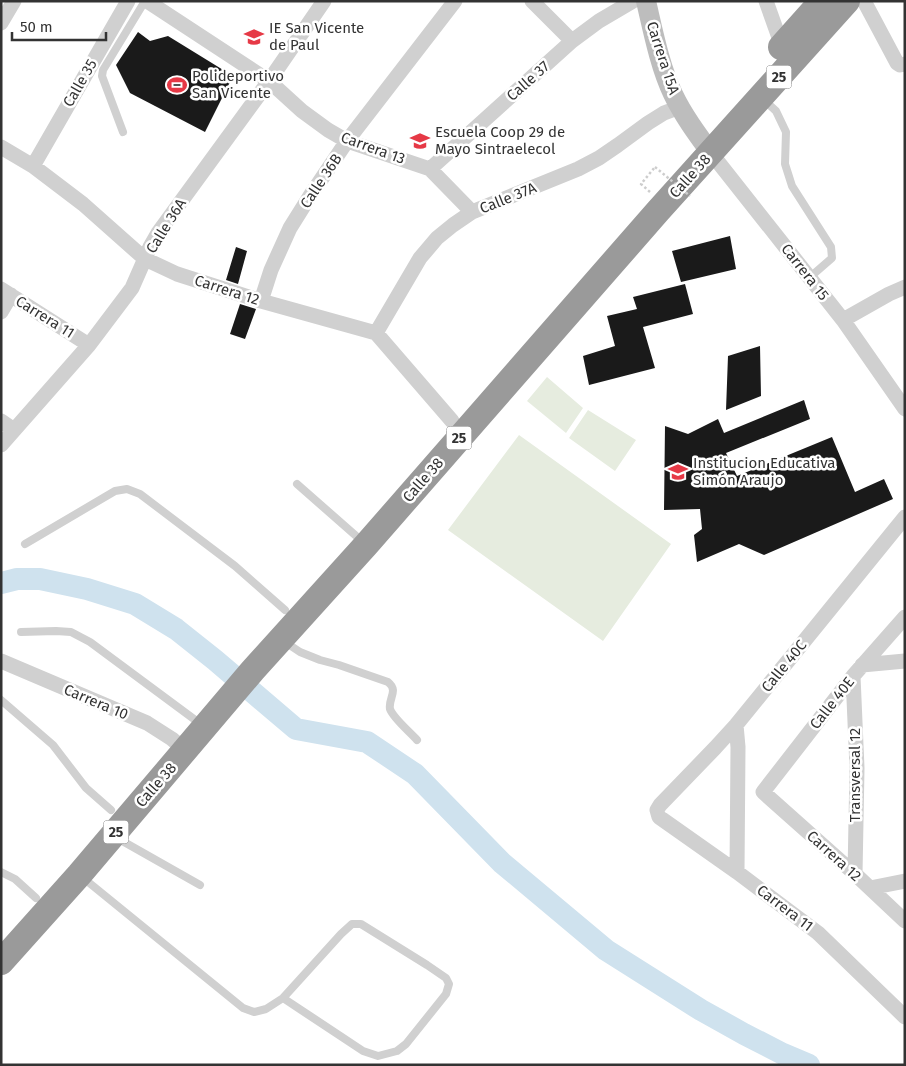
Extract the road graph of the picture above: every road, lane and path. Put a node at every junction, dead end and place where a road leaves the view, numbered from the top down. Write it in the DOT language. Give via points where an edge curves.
graph roads {
  1 [pos="14,1"];
  2 [pos="128,1"];
  3 [pos="146,1"];
  4 [pos="324,1"];
  5 [pos="455,1"];
  6 [pos="532,1"];
  7 [pos="633,1"];
  8 [pos="646,1"];
  9 [pos="766,1"];
  10 [pos="822,1"];
  11 [pos="848,1"];
  12 [pos="864,1"];
  13 [pos="1,23"];
  14 [pos="572,42"];
  15 [pos="782,46"];
  16 [pos="902,65"];
  17 [pos="269,81"];
  18 [pos="761,97"];
  19 [pos="680,107"];
  20 [pos="123,132"];
  21 [pos="347,141"];
  22 [pos="705,146"];
  23 [pos="1,147"];
  24 [pos="33,166"];
  25 [pos="430,169"];
  26 [pos="651,193"];
  27 [pos="690,196"];
  28 [pos="472,212"];
  29 [pos="145,259"];
  30 [pos="809,278"];
  31 [pos="905,287"];
  32 [pos="6,292"];
  33 [pos="261,301"];
  34 [pos="1,312"];
  35 [pos="843,320"];
  36 [pos="376,333"];
  37 [pos="89,345"];
  38 [pos="905,409"];
  39 [pos="1,420"];
  40 [pos="452,421"];
  41 [pos="14,430"];
  42 [pos="1,445"];
  43 [pos="297,484"];
  44 [pos="905,517"];
  45 [pos="360,538"];
  46 [pos="25,544"];
  47 [pos="285,610"];
  48 [pos="905,617"];
  49 [pos="21,632"];
  50 [pos="281,639"];
  51 [pos="1,661"];
  52 [pos="905,661"];
  53 [pos="248,664"];
  54 [pos="858,671"];
  55 [pos="1,700"];
  56 [pos="198,722"];
  57 [pos="736,725"];
  58 [pos="417,740"];
  59 [pos="179,745"];
  60 [pos="763,792"];
  61 [pos="657,810"];
  62 [pos="112,822"];
  63 [pos="1,872"];
  64 [pos="738,872"];
  65 [pos="855,874"];
  66 [pos="79,875"];
  67 [pos="905,881"];
  68 [pos="200,886"];
  69 [pos="870,888"];
  70 [pos="36,898"];
  71 [pos="905,921"];
  72 [pos="1,937"];
  73 [pos="1,962"];
  74 [pos="283,998"];
  75 [pos="905,1017"];
  1 -- 13 [label="street"];
  2 -- 24 [label="street, Calle 35"];
  3 -- 17 [label="street, Carrera 13"];
  3 -- 20 [label="lane" via="103,70 102,76"];
  4 -- 17 [label="street, Calle 36A"];
  5 -- 21 [label="street, Calle 36B"];
  6 -- 14 [label="street"];
  7 -- 14 [label="street, Calle 37"];
  8 -- 19 [label="street, Carrera 15A" via="665,74"];
  9 -- 15 [label="street"];
  10 -- 15 [label="highway, Calle 38 / 25"];
  11 -- 18 [label="highway, Calle 38 / 25"];
  12 -- 16 [label="street" via="897,63"];
  14 -- 25 [label="street, Calle 37"];
  15 -- 22 [label="highway, Calle 38 / 25"];
  17 -- 21 [label="street, Carrera 13" via="302,111"];
  17 -- 29 [label="street, Calle 36A" via="158,233"];
  18 -- 22 [label="highway, Calle 38 / 25"];
  18 -- 30 [label="lane" via="776,111 786,132 785,164 792,186 831,247 832,258"];
  19 -- 22 [label="street, Carrera 15A"];
  19 -- 28 [label="street, Calle 37A" via="664,113 578,169"];
  21 -- 25 [label="street, Carrera 13"];
  21 -- 33 [label="street, Calle 36B" via="290,228"];
  22 -- 26 [label="highway, Calle 38 / 25"];
  22 -- 30 [label="street, Carrera 15"];
  22 -- 45 [label="highway, Calle 38 / 25"];
  23 -- 24 [label="street, Carrera 12"];
  24 -- 29 [label="street, Carrera 12" via="83,204"];
  25 -- 28 [label="street, Carrera 13"];
  26 -- 27 [label="path, bridge" via="641,184 656,167"];
  26 -- 40 [label="highway, Calle 38 / 25"];
  28 -- 36 [label="street, Calle 37A" via="437,238 420,258"];
  29 -- 33 [label="street, Carrera 12" via="178,274"];
  29 -- 37 [label="street, Calle 36A" via="132,288"];
  30 -- 35 [label="street, Carrera 15"];
  31 -- 35 [label="street"];
  32 -- 34 [label="street"];
  32 -- 37 [label="street, Carrera 11"];
  33 -- 36 [label="street, Carrera 12"];
  35 -- 38 [label="street, Carrera 15"];
  36 -- 40 [label="street"];
  37 -- 41 [label="street, Calle 36A"];
  39 -- 41 [label="street"];
  40 -- 45 [label="highway, Calle 38 / 25"];
  41 -- 42 [label="street, Calle 36A"];
  43 -- 45 [label="lane"];
  44 -- 57 [label="street, Calle 40C"];
  45 -- 47 [label="highway, Calle 38 / 25"];
  45 -- 50 [label="highway, Calle 38 / 25"];
  46 -- 47 [label="lane" via="115,491 127,489 140,494 227,560"];
  47 -- 53 [label="highway, Calle 38 / 25"];
  48 -- 54 [label="street, Calle 40E"];
  49 -- 56 [label="lane" via="70,632 90,642"];
  50 -- 53 [label="highway, Calle 38 / 25"];
  50 -- 58 [label="lane" via="300,652 388,682 394,689 390,703 392,713"];
  51 -- 59 [label="street, Carrera 10" via="146,723"];
  52 -- 54 [label="street"];
  53 -- 56 [label="highway, Calle 38 / 25"];
  54 -- 60 [label="street, Calle 40E"];
  54 -- 65 [label="street, Transversal 12"];
  55 -- 62 [label="lane" via="53,745"];
  56 -- 59 [label="highway, Calle 38 / 25"];
  57 -- 61 [label="street, Calle 40C"];
  57 -- 64 [label="street"];
  59 -- 62 [label="highway, Calle 38 / 25"];
  60 -- 65 [label="street, Carrera 12"];
  61 -- 64 [label="street, Carrera 11" via="659,817"];
  62 -- 66 [label="highway, Calle 38 / 25"];
  62 -- 68 [label="lane" via="120,840"];
  62 -- 70 [label="highway, Calle 38 / 25"];
  63 -- 70 [label="lane" via="15,879"];
  64 -- 75 [label="street, Carrera 11" via="818,933"];
  65 -- 69 [label="street, Carrera 12"];
  66 -- 73 [label="highway, Calle 38 / 25"];
  66 -- 74 [label="lane" via="242,1008 254,1012 266,1009"];
  67 -- 69 [label="street"];
  69 -- 71 [label="street, Carrera 12"];
  70 -- 72 [label="highway, Calle 38 / 25"];
  74 -- 74 [label="lane" via="363,1051 378,1056 397,1051 406,1044 446,994 449,984 446,978 427,965 361,924 352,924"];
}
